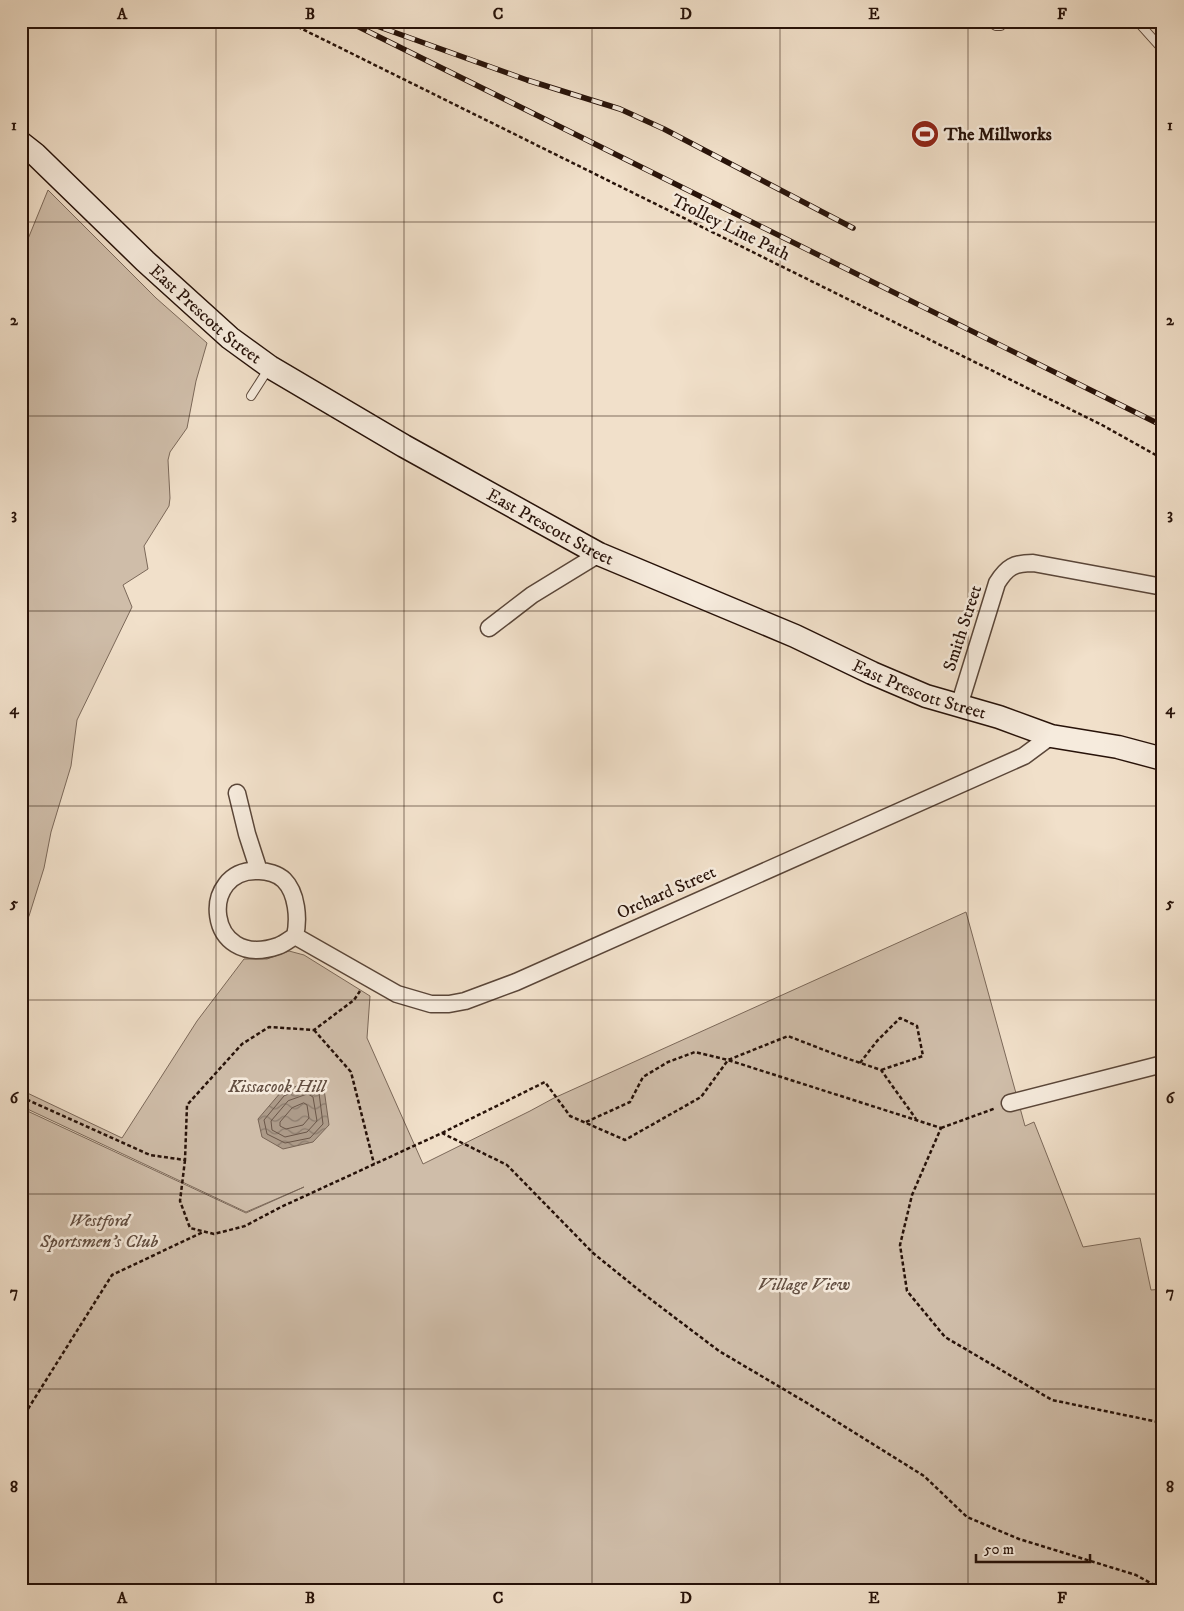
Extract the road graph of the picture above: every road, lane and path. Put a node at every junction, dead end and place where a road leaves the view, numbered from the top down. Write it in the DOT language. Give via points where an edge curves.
graph roads {
  1 [pos="286,21"];
  2 [pos="988,21"];
  3 [pos="1004,21"];
  4 [pos="1137,21"];
  5 [pos="1163,50"];
  6 [pos="21,143"];
  7 [pos="270,367"];
  8 [pos="251,396"];
  9 [pos="1163,459"];
  10 [pos="599,554"];
  11 [pos="1163,587"];
  12 [pos="489,628"];
  13 [pos="959,706"];
  14 [pos="1050,736"];
  15 [pos="1163,758"];
  16 [pos="238,793"];
  17 [pos="259,871"];
  18 [pos="295,936"];
  19 [pos="368,978"];
  20 [pos="314,1030"];
  21 [pos="728,1060"];
  22 [pos="860,1062"];
  23 [pos="1163,1064"];
  24 [pos="881,1070"];
  25 [pos="21,1096"];
  26 [pos="1010,1103"];
  27 [pos="917,1121"];
  28 [pos="586,1122"];
  29 [pos="941,1128"];
  30 [pos="442,1133"];
  31 [pos="185,1160"];
  32 [pos="374,1164"];
  33 [pos="204,1232"];
  34 [pos="21,1420"];
  35 [pos="1163,1423"];
  36 [pos="1163,1590"];
  1 -- 9 [label="path, Trolley Line Path" via="1094,421"];
  2 -- 3 [label="lane" via="996,26 1001,26"];
  4 -- 5 [label="lane"];
  6 -- 7 [label="main road, East Prescott Street" via="195,308"];
  7 -- 8 [label="lane"];
  7 -- 10 [label="main road, East Prescott Street"];
  10 -- 12 [label="street" via="532,595"];
  10 -- 13 [label="main road, East Prescott Street" via="795,636 917,693"];
  11 -- 13 [label="street, Smith Street" via="1033,563 1018,563 1011,567 1004,572 992,598"];
  13 -- 14 [label="main road, East Prescott Street"];
  14 -- 15 [label="main road, East Prescott Street"];
  14 -- 19 [label="street, Orchard Street" via="1024,756 489,993 449,1004 431,1004 397,994"];
  16 -- 17 [label="street" via="246,834"];
  17 -- 18 [label="street" via="284,880 293,896 298,926"];
  17 -- 18 [label="street" via="236,875 226,884 219,899 218,915 223,933 235,945 255,950 279,946"];
  18 -- 19 [label="street, Orchard Street"];
  19 -- 20 [label="path" via="354,1000"];
  20 -- 31 [label="path" via="269,1027 242,1044 186,1105"];
  20 -- 32 [label="path" via="351,1072"];
  21 -- 22 [label="path" via="788,1036"];
  21 -- 27 [label="path"];
  21 -- 28 [label="path" via="695,1052 668,1062 643,1077 630,1102"];
  21 -- 28 [label="path" via="701,1096 625,1140"];
  22 -- 24 [label="path"];
  22 -- 24 [label="path" via="900,1018 917,1026 923,1056"];
  23 -- 26 [label="street"];
  24 -- 27 [label="path"];
  25 -- 31 [label="path" via="150,1155"];
  26 -- 29 [label="path"];
  27 -- 29 [label="path"];
  28 -- 30 [label="path" via="570,1116 545,1082"];
  29 -- 35 [label="path" via="912,1196 900,1245 907,1291 945,1337 1052,1400"];
  30 -- 32 [label="path"];
  30 -- 36 [label="path" via="507,1165 593,1254 645,1295 719,1351 924,1476 967,1517 1019,1539 1136,1575"];
  31 -- 33 [label="path" via="180,1201 190,1228"];
  32 -- 33 [label="path" via="245,1226 214,1234"];
  33 -- 34 [label="path" via="112,1275"];
}
